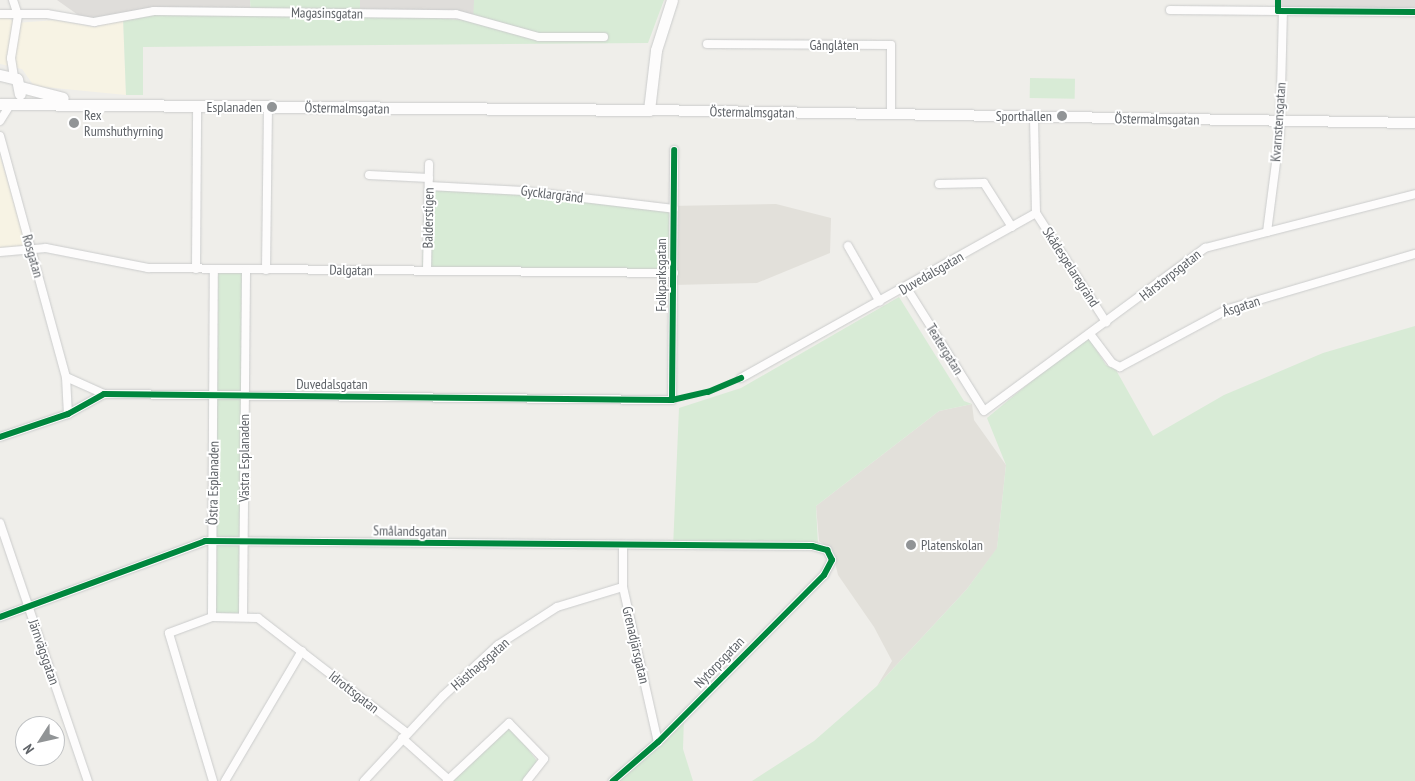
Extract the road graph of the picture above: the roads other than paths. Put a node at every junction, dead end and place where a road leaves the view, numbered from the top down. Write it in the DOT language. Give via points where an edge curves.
graph roads {
  1 [pos="13,0"];
  2 [pos="672,0"];
  3 [pos="1170,10"];
  4 [pos="1283,11"];
  5 [pos="1415,12"];
  6 [pos="0,14"];
  7 [pos="18,15"];
  8 [pos="604,37"];
  9 [pos="707,44"];
  10 [pos="11,58"];
  11 [pos="0,74"];
  12 [pos="18,82"];
  13 [pos="90,103"];
  14 [pos="8,104"];
  15 [pos="197,106"];
  16 [pos="268,107"];
  17 [pos="649,110"];
  18 [pos="891,115"];
  19 [pos="1034,116"];
  20 [pos="0,121"];
  21 [pos="1280,121"];
  22 [pos="1415,123"];
  23 [pos="0,136"];
  24 [pos="674,150"];
  25 [pos="430,164"];
  26 [pos="369,175"];
  27 [pos="429,182"];
  28 [pos="939,184"];
  29 [pos="1415,194"];
  30 [pos="674,209"];
  31 [pos="1036,213"];
  32 [pos="1012,227"];
  33 [pos="1267,232"];
  34 [pos="848,246"];
  35 [pos="31,248"];
  36 [pos="0,252"];
  37 [pos="1415,254"];
  38 [pos="196,269"];
  39 [pos="214,269"];
  40 [pos="246,269"];
  41 [pos="266,270"];
  42 [pos="427,271"];
  43 [pos="674,273"];
  44 [pos="906,286"];
  45 [pos="880,302"];
  46 [pos="1106,322"];
  47 [pos="1090,334"];
  48 [pos="66,377"];
  49 [pos="741,378"];
  50 [pos="104,394"];
  51 [pos="214,396"];
  52 [pos="244,396"];
  53 [pos="672,400"];
  54 [pos="984,411"];
  55 [pos="68,414"];
  56 [pos="0,437"];
  57 [pos="0,523"];
  58 [pos="212,541"];
  59 [pos="244,542"];
  60 [pos="624,546"];
  61 [pos="831,554"];
  62 [pos="623,587"];
  63 [pos="29,607"];
  64 [pos="243,616"];
  65 [pos="0,617"];
  66 [pos="212,617"];
  67 [pos="302,651"];
  68 [pos="405,735"];
  69 [pos="658,742"];
  70 [pos="448,780"];
  71 [pos="88,781"];
  72 [pos="213,781"];
  73 [pos="225,781"];
  74 [pos="364,781"];
  75 [pos="527,781"];
  76 [pos="613,781"];
  1 -- 7 [label="street"];
  2 -- 17 [label="main road" via="656,50"];
  3 -- 4 [label="street"];
  4 -- 5 [label="street"];
  4 -- 21 [label="street, Kvarnstensgatan"];
  6 -- 7 [label="street, Magasinsgatan"];
  7 -- 8 [label="street, Magasinsgatan" via="47,14 94,22 154,11 456,14 539,37"];
  7 -- 10 [label="street"];
  9 -- 18 [label="street, Gånglåten" via="891,45"];
  10 -- 11 [label="street"];
  10 -- 12 [label="street"];
  11 -- 12 [label="main road, Östermalmsgatan"];
  12 -- 13 [label="main road, Östermalmsgatan" via="39,94"];
  12 -- 14 [label="main road"];
  13 -- 14 [label="main road, Östermalmsgatan"];
  13 -- 15 [label="main road, Östermalmsgatan"];
  14 -- 20 [label="street"];
  15 -- 16 [label="main road, Östermalmsgatan"];
  15 -- 38 [label="street"];
  16 -- 17 [label="main road, Östermalmsgatan"];
  16 -- 41 [label="street"];
  17 -- 18 [label="street, Östermalmsgatan"];
  18 -- 19 [label="street, Östermalmsgatan"];
  19 -- 21 [label="street, Östermalmsgatan"];
  19 -- 31 [label="street"];
  21 -- 22 [label="street, Östermalmsgatan"];
  21 -- 33 [label="street, Kvarnstensgatan"];
  23 -- 35 [label="street, Rosgatan"];
  24 -- 30 [label="street, Folkparksgatan"];
  25 -- 27 [label="street, Balderstigen"];
  26 -- 27 [label="street, Gycklargränd"];
  27 -- 30 [label="street, Gycklargränd"];
  27 -- 42 [label="street, Balderstigen"];
  28 -- 32 [label="street" via="984,183"];
  29 -- 33 [label="street, Hårstorpsgatan"];
  30 -- 43 [label="street, Folkparksgatan"];
  31 -- 32 [label="street, Duvedalsgatan"];
  31 -- 46 [label="street, Skådespelaregränd"];
  32 -- 44 [label="street, Duvedalsgatan"];
  33 -- 46 [label="street, Hårstorpsgatan" via="1224,242 1192,255"];
  34 -- 45 [label="street"];
  35 -- 36 [label="street"];
  35 -- 38 [label="street, Dalgatan" via="148,268"];
  35 -- 48 [label="street, Rosgatan"];
  37 -- 47 [label="street, Åsgatan" via="1228,309 1120,367 1112,363"];
  38 -- 39 [label="street, Dalgatan"];
  39 -- 40 [label="street, Dalgatan"];
  39 -- 51 [label="street, Östra Esplanaden"];
  40 -- 41 [label="street, Dalgatan"];
  40 -- 52 [label="street, Västra Esplanaden"];
  41 -- 42 [label="street, Dalgatan"];
  42 -- 43 [label="street, Dalgatan"];
  43 -- 53 [label="street, Folkparksgatan"];
  44 -- 45 [label="street, Duvedalsgatan"];
  44 -- 54 [label="street, Teatergatan"];
  45 -- 49 [label="street, Duvedalsgatan"];
  46 -- 47 [label="street, Hårstorpsgatan"];
  47 -- 54 [label="street, Hårstorpsgatan"];
  48 -- 50 [label="street"];
  48 -- 55 [label="street, Rosgatan"];
  50 -- 51 [label="street, Duvedalsgatan"];
  50 -- 55 [label="street"];
  51 -- 52 [label="street, Duvedalsgatan"];
  51 -- 58 [label="street, Östra Esplanaden"];
  52 -- 53 [label="street, Duvedalsgatan"];
  52 -- 59 [label="street, Västra Esplanaden"];
  55 -- 56 [label="street"];
  57 -- 63 [label="street, Järnvägsgatan"];
  58 -- 59 [label="street, Smålandsgatan"];
  58 -- 63 [label="street, Smålandsgatan"];
  58 -- 66 [label="street, Östra Esplanaden"];
  59 -- 60 [label="street, Smålandsgatan"];
  59 -- 64 [label="street, Västra Esplanaden"];
  60 -- 61 [label="street, Smålandsgatan" via="812,546"];
  60 -- 62 [label="street, Grenadjärsgatan"];
  61 -- 69 [label="street, Nytorpsgatan" via="832,560 824,575"];
  62 -- 68 [label="street, Hästhagsgatan" via="582,596 517,632 466,673"];
  62 -- 69 [label="street, Grenadjärsgatan"];
  63 -- 65 [label="street, Smålandsgatan"];
  63 -- 71 [label="street, Järnvägsgatan"];
  64 -- 66 [label="street"];
  64 -- 67 [label="street" via="258,618"];
  66 -- 72 [label="street" via="169,633"];
  67 -- 68 [label="street, Idrottsgatan"];
  67 -- 73 [label="street"];
  68 -- 70 [label="street, Idrottsgatan"];
  68 -- 74 [label="street, Hästhagsgatan"];
  69 -- 76 [label="street, Nytorpsgatan"];
  70 -- 75 [label="street, Idrottsgatan" via="509,722 544,759"];
}
